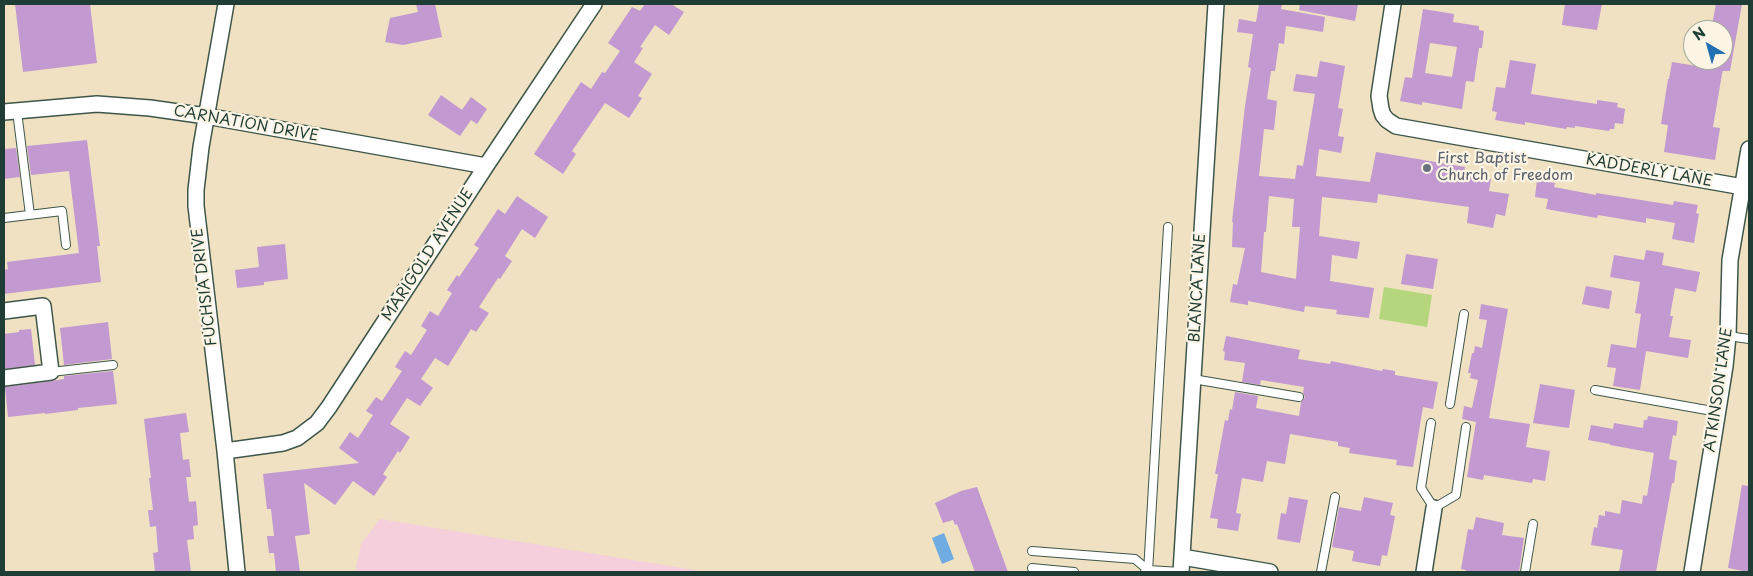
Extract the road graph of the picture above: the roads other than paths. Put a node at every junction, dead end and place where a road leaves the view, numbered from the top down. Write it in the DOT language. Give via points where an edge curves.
graph roads {
  1 [pos="226,4"];
  2 [pos="594,4"];
  3 [pos="1216,4"];
  4 [pos="1393,4"];
  5 [pos="7,111"];
  6 [pos="206,116"];
  7 [pos="1749,149"];
  8 [pos="486,166"];
  9 [pos="1743,186"];
  10 [pos="30,215"];
  11 [pos="4,218"];
  12 [pos="1168,227"];
  13 [pos="66,245"];
  14 [pos="4,311"];
  15 [pos="1464,314"];
  16 [pos="1728,336"];
  17 [pos="1749,339"];
  18 [pos="113,365"];
  19 [pos="51,372"];
  20 [pos="4,378"];
  21 [pos="1193,379"];
  22 [pos="1595,390"];
  23 [pos="1299,397"];
  24 [pos="1450,404"];
  25 [pos="1718,412"];
  26 [pos="1431,423"];
  27 [pos="1466,427"];
  28 [pos="224,451"];
  29 [pos="1335,497"];
  30 [pos="1434,508"];
  31 [pos="1533,524"];
  32 [pos="1032,551"];
  33 [pos="1182,557"];
  34 [pos="1032,568"];
  35 [pos="236,572"];
  36 [pos="1074,572"];
  37 [pos="1147,572"];
  38 [pos="1182,572"];
  39 [pos="1270,572"];
  40 [pos="1321,572"];
  41 [pos="1424,572"];
  42 [pos="1525,572"];
  43 [pos="1692,572"];
  1 -- 6 [label="street, FUCHSIA DRIVE"];
  2 -- 8 [label="street, MARIGOLD AVENUE"];
  3 -- 21 [label="street, BLANCA LANE"];
  4 -- 9 [label="street, KADDERLY LANE" via="1379,86 1379,103 1391,124 1404,129"];
  5 -- 6 [label="street, CARNATION DRIVE" via="120,105"];
  5 -- 10 [label="lane"];
  6 -- 8 [label="street, CARNATION DRIVE"];
  6 -- 28 [label="street, FUCHSIA DRIVE" via="196,206"];
  7 -- 9 [label="street, ATKINSON LANE"];
  8 -- 28 [label="street, MARIGOLD AVENUE" via="317,423 307,432 283,443"];
  9 -- 16 [label="street, ATKINSON LANE" via="1730,260"];
  10 -- 11 [label="lane"];
  10 -- 13 [label="lane" via="62,211"];
  12 -- 37 [label="lane"];
  14 -- 19 [label="street" via="42,306"];
  15 -- 24 [label="lane"];
  16 -- 17 [label="lane"];
  16 -- 25 [label="street, ATKINSON LANE"];
  18 -- 19 [label="lane"];
  19 -- 20 [label="street"];
  21 -- 23 [label="lane"];
  21 -- 33 [label="street, BLANCA LANE"];
  22 -- 25 [label="lane"];
  25 -- 43 [label="street, ATKINSON LANE"];
  26 -- 30 [label="lane" via="1421,488"];
  27 -- 30 [label="lane" via="1456,495"];
  28 -- 35 [label="street, FUCHSIA DRIVE"];
  29 -- 40 [label="lane"];
  30 -- 41 [label="street"];
  31 -- 42 [label="lane"];
  32 -- 37 [label="lane" via="1135,559"];
  33 -- 38 [label="street, BLANCA LANE"];
  33 -- 39 [label="street"];
  34 -- 36 [label="lane"];
  37 -- 38 [label="lane"];
}
